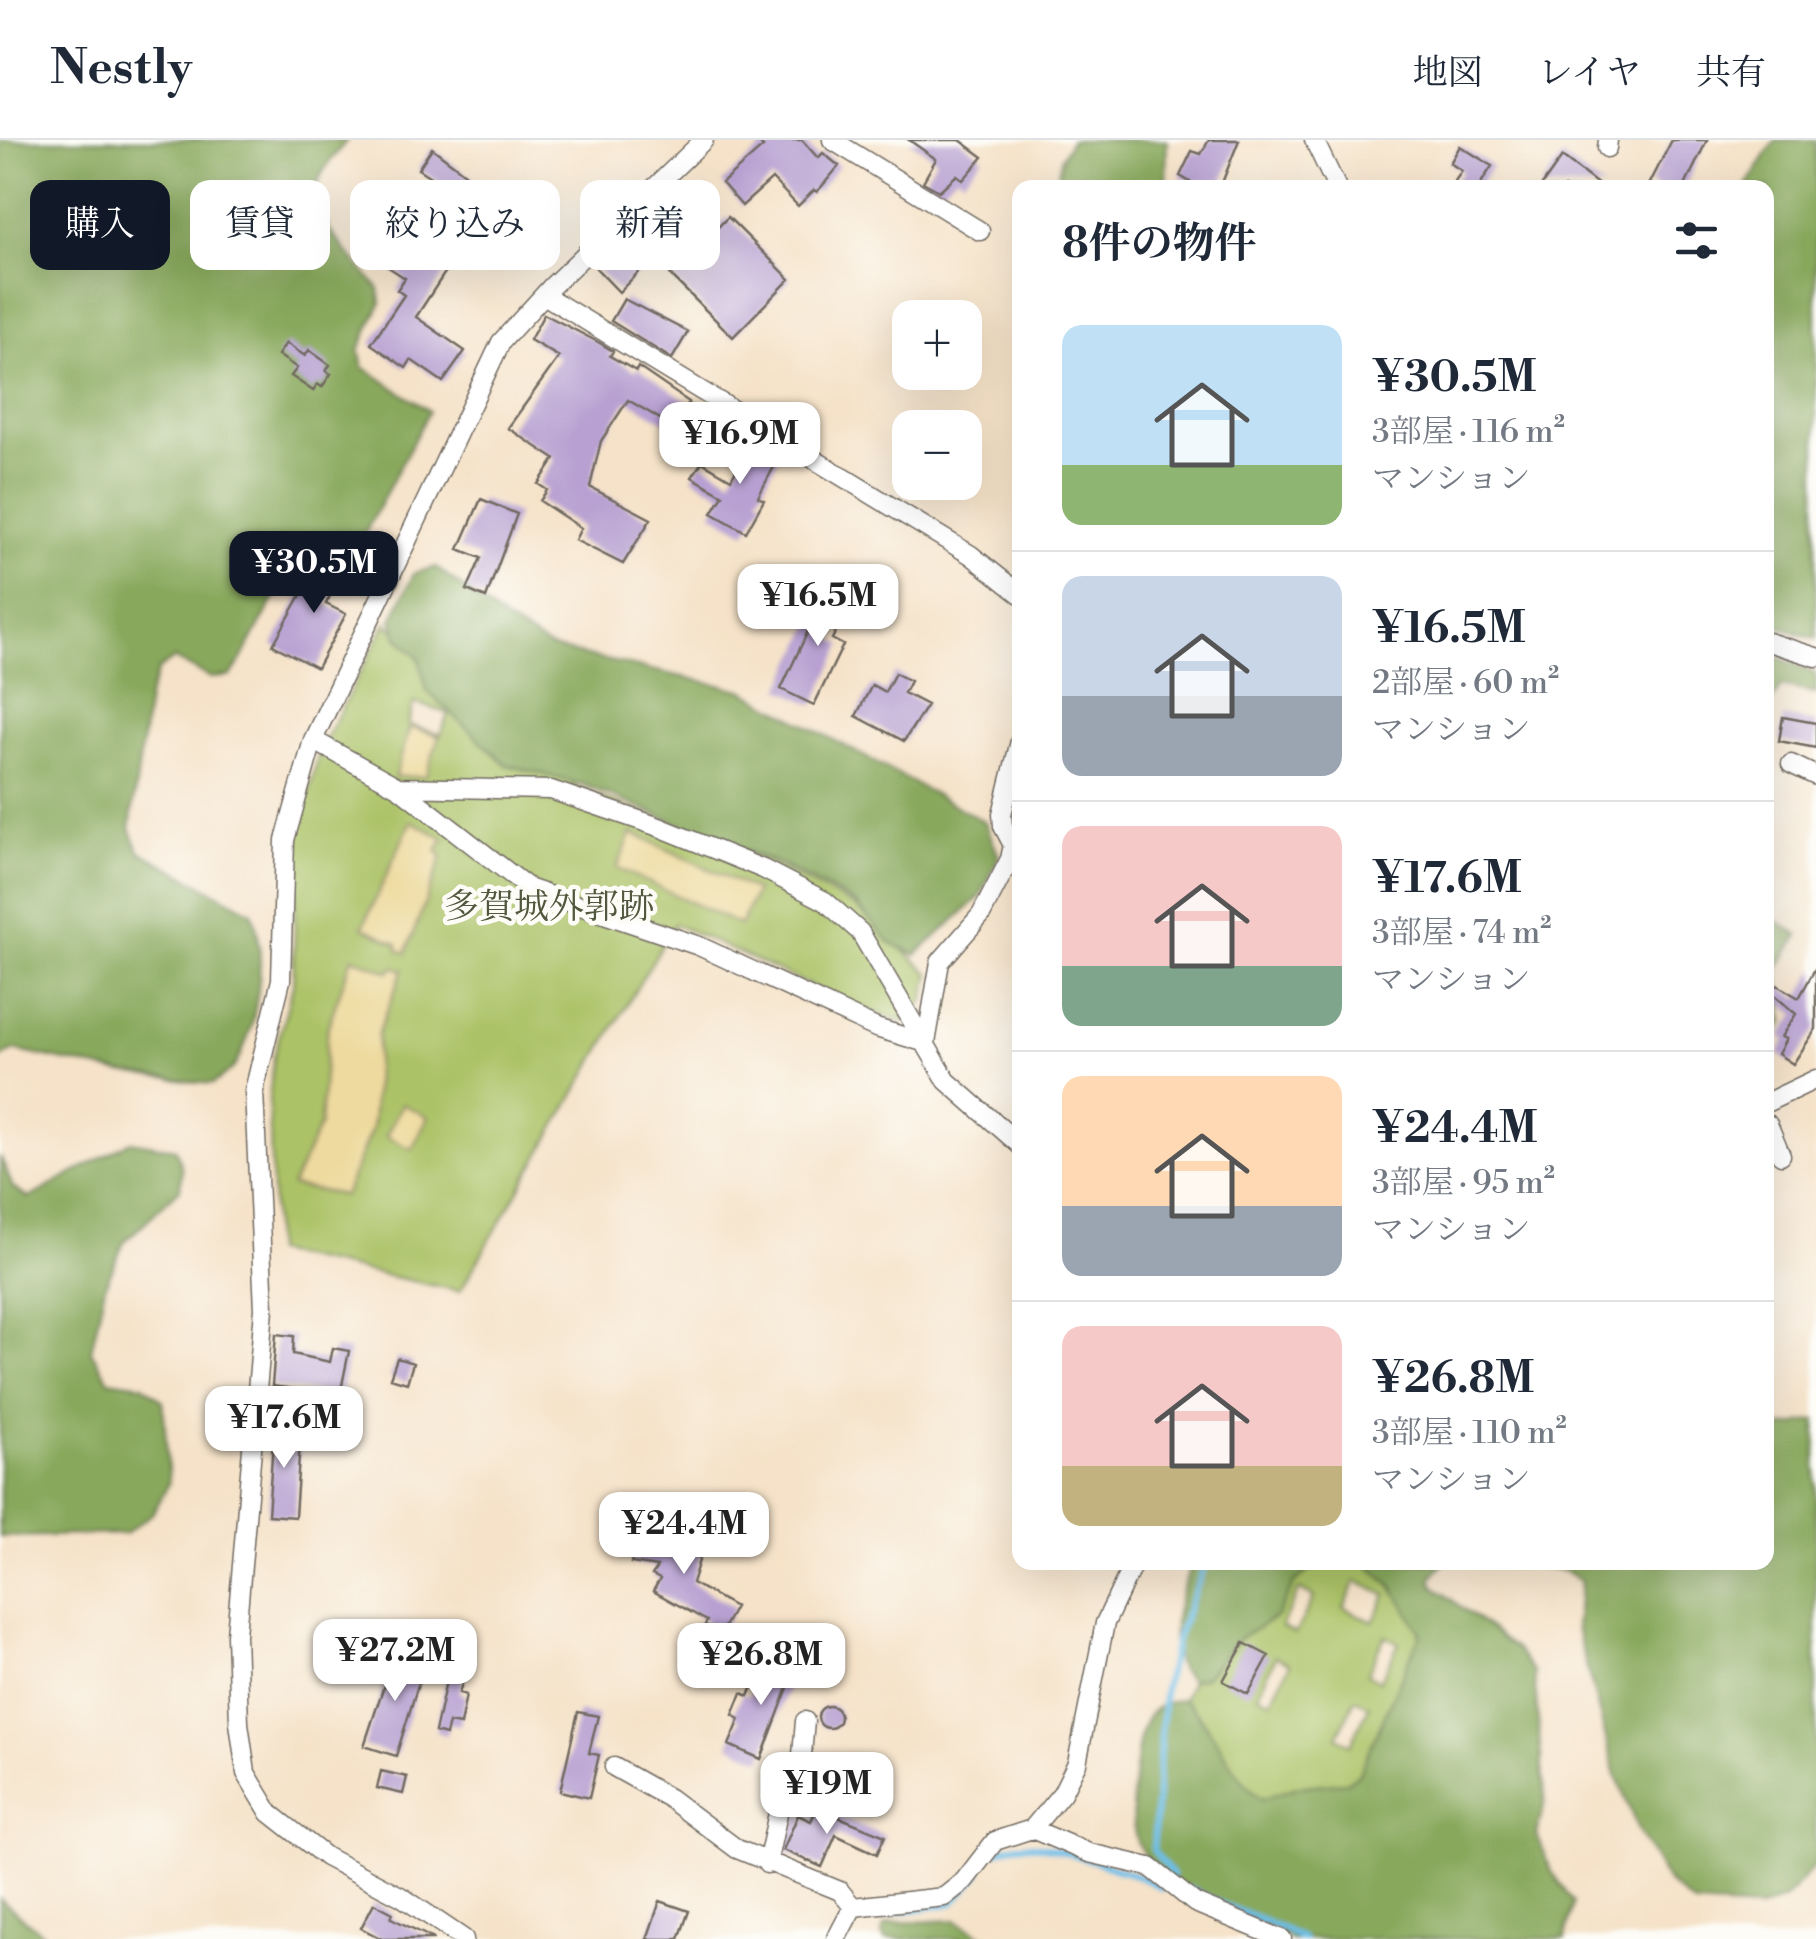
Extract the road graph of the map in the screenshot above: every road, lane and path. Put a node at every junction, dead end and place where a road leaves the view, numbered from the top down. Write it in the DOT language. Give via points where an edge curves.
graph roads {
  1 [pos="704,140"];
  2 [pos="832,140"];
  3 [pos="1314,140"];
  4 [pos="1333,180"];
  5 [pos="980,231"];
  6 [pos="544,295"];
  7 [pos="1012,588"];
  8 [pos="1774,644"];
  9 [pos="1816,657"];
  10 [pos="313,740"];
  11 [pos="1791,764"];
  12 [pos="1012,773"];
  13 [pos="1816,776"];
  14 [pos="398,787"];
  15 [pos="1012,844"];
  16 [pos="1012,850"];
  17 [pos="926,1043"];
  18 [pos="1816,1079"];
  19 [pos="1774,1099"];
  20 [pos="1012,1138"];
  21 [pos="1774,1138"];
  22 [pos="1781,1155"];
  23 [pos="1130,1570"];
  24 [pos="806,1720"];
  25 [pos="614,1767"];
  26 [pos="1032,1829"];
  27 [pos="767,1864"];
  28 [pos="853,1907"];
  29 [pos="464,1939"];
  30 [pos="836,1939"];
  31 [pos="1282,1939"];
  1 -- 6 [label="street"];
  2 -- 5 [label="street"];
  3 -- 4 [label="street"];
  6 -- 7 [label="street" via="970,555"];
  6 -- 10 [label="street" via="502,342 483,378"];
  8 -- 9 [label="street"];
  10 -- 14 [label="street"];
  10 -- 29 [label="street" via="285,840 281,980 254,1091 264,1308 236,1635 239,1723 246,1773 270,1813 326,1857"];
  11 -- 13 [label="street"];
  12 -- 15 [label="street" via="1002,826"];
  14 -- 17 [label="street" via="530,889 699,946 876,1028"];
  14 -- 17 [label="street" via="551,790 763,869 846,916"];
  16 -- 17 [label="street" via="980,915 940,962"];
  17 -- 20 [label="street" via="947,1082"];
  18 -- 19 [label="street"];
  21 -- 22 [label="street"];
  23 -- 26 [label="street" via="1105,1623 1078,1764"];
  24 -- 27 [label="street" via="802,1755 783,1790"];
  25 -- 27 [label="street"];
  26 -- 28 [label="street" via="995,1841 944,1896"];
  26 -- 31 [label="street" via="1090,1853 1150,1866 1195,1903"];
  27 -- 28 [label="street" via="840,1891"];
  28 -- 30 [label="street"];
}
